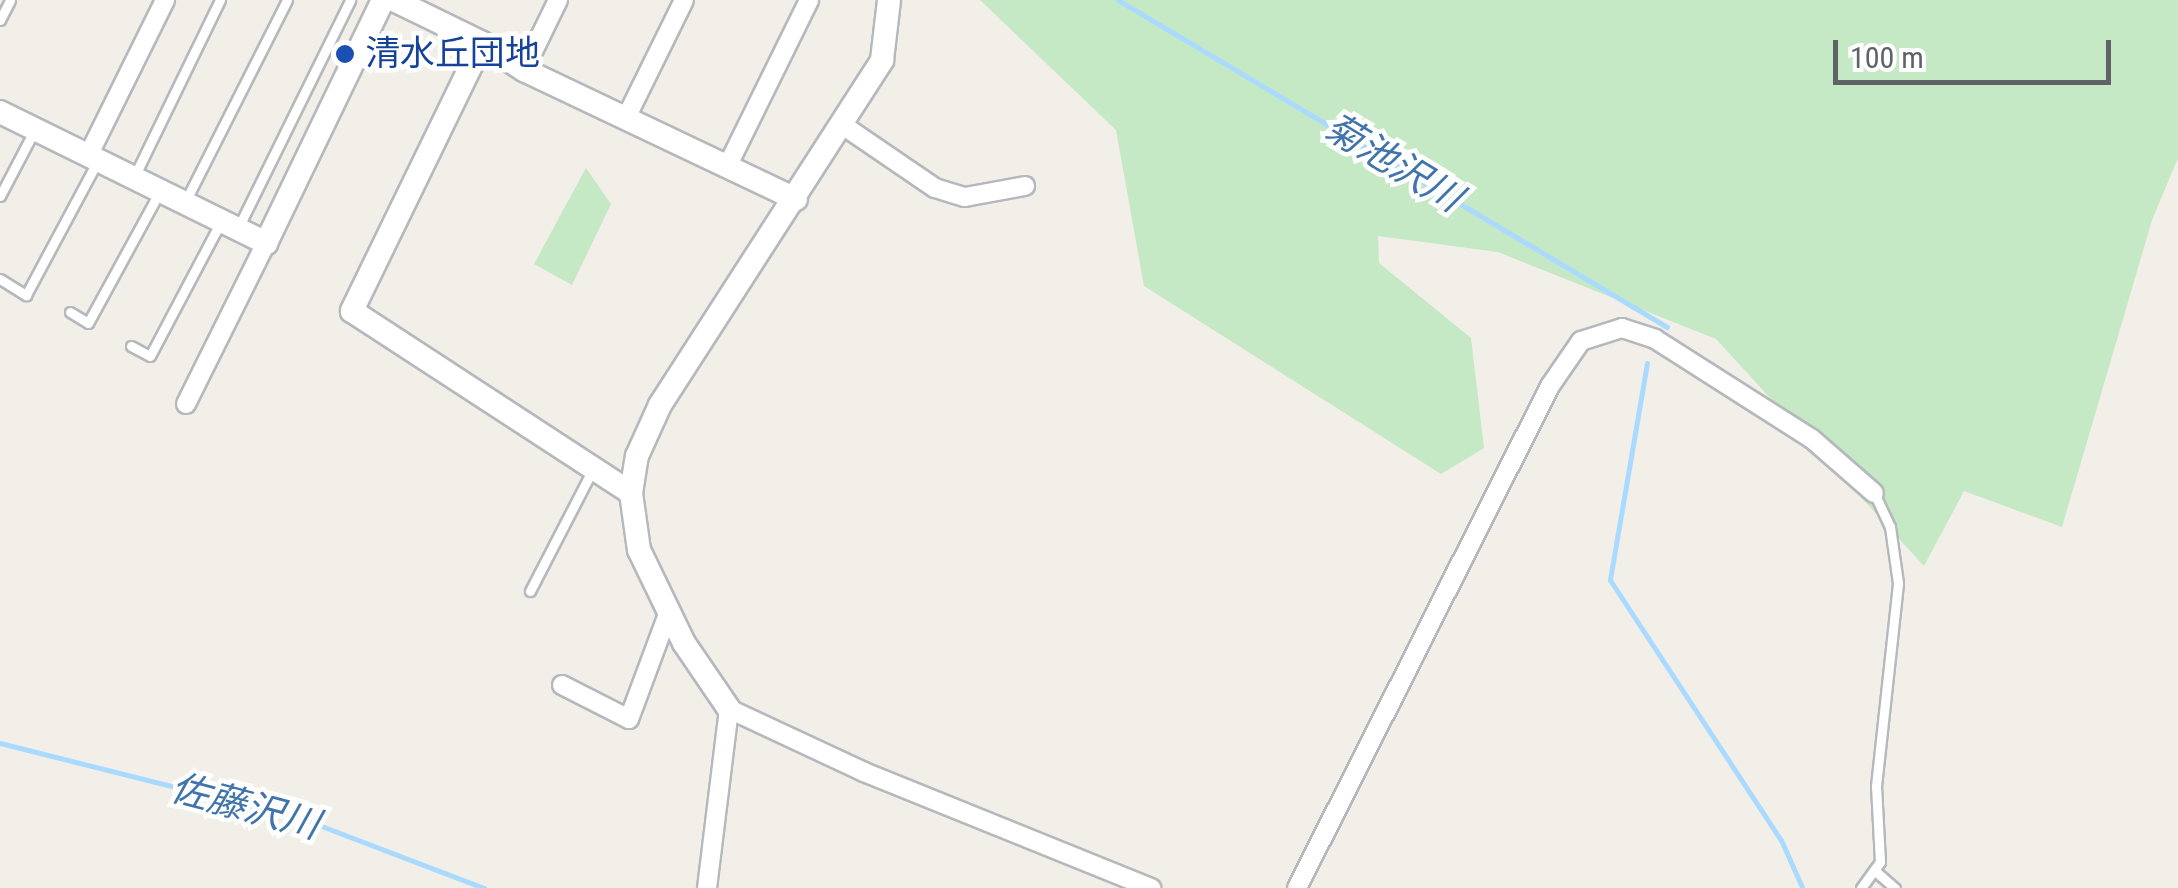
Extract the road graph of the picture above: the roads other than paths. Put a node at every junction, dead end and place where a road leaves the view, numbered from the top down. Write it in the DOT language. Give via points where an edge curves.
graph roads {
  1 [pos="10,0"];
  2 [pos="164,0"];
  3 [pos="220,0"];
  4 [pos="287,0"];
  5 [pos="350,0"];
  6 [pos="383,0"];
  7 [pos="394,0"];
  8 [pos="558,0"];
  9 [pos="684,0"];
  10 [pos="808,0"];
  11 [pos="889,0"];
  12 [pos="0,20"];
  13 [pos="482,43"];
  14 [pos="524,70"];
  15 [pos="0,112"];
  16 [pos="626,118"];
  17 [pos="844,126"];
  18 [pos="35,129"];
  19 [pos="94,157"];
  20 [pos="727,168"];
  21 [pos="134,177"];
  22 [pos="1025,186"];
  23 [pos="160,190"];
  24 [pos="0,196"];
  25 [pos="796,199"];
  26 [pos="184,202"];
  27 [pos="230,225"];
  28 [pos="266,243"];
  29 [pos="0,279"];
  30 [pos="70,312"];
  31 [pos="131,346"];
  32 [pos="186,404"];
  33 [pos="593,469"];
  34 [pos="631,493"];
  35 [pos="1874,493"];
  36 [pos="530,591"];
  37 [pos="668,614"];
  38 [pos="562,685"];
  39 [pos="728,709"];
  40 [pos="1874,870"];
  41 [pos="707,888"];
  42 [pos="1151,888"];
  43 [pos="1297,888"];
  44 [pos="1861,888"];
  45 [pos="1895,888"];
  1 -- 12 [label="lane"];
  2 -- 19 [label="street"];
  3 -- 21 [label="lane"];
  4 -- 26 [label="lane"];
  5 -- 27 [label="lane"];
  6 -- 28 [label="street"];
  7 -- 13 [label="street"];
  8 -- 14 [label="street"];
  9 -- 16 [label="street"];
  10 -- 20 [label="street"];
  11 -- 17 [label="street" via="882,60"];
  13 -- 14 [label="street"];
  13 -- 33 [label="street" via="352,311"];
  14 -- 16 [label="street"];
  15 -- 18 [label="street"];
  16 -- 20 [label="street"];
  17 -- 22 [label="street" via="936,188 965,198"];
  17 -- 25 [label="street"];
  18 -- 19 [label="street"];
  18 -- 24 [label="lane"];
  19 -- 21 [label="street"];
  19 -- 29 [label="lane" via="26,294"];
  20 -- 25 [label="street"];
  21 -- 23 [label="street"];
  23 -- 26 [label="street"];
  23 -- 30 [label="lane" via="88,323"];
  25 -- 34 [label="street" via="660,405 637,456"];
  26 -- 27 [label="street"];
  27 -- 28 [label="street"];
  27 -- 31 [label="lane" via="150,356"];
  28 -- 32 [label="street"];
  33 -- 34 [label="street"];
  33 -- 36 [label="lane"];
  34 -- 37 [label="street" via="639,550"];
  35 -- 40 [label="lane" via="1890,527 1898,583 1876,786 1880,862"];
  35 -- 43 [label="street" via="1812,439 1655,339 1622,328 1580,340 1550,386"];
  37 -- 38 [label="street" via="629,719"];
  37 -- 39 [label="street"];
  39 -- 41 [label="street"];
  39 -- 42 [label="street"];
  40 -- 44 [label="lane"];
  40 -- 45 [label="lane"];
}
